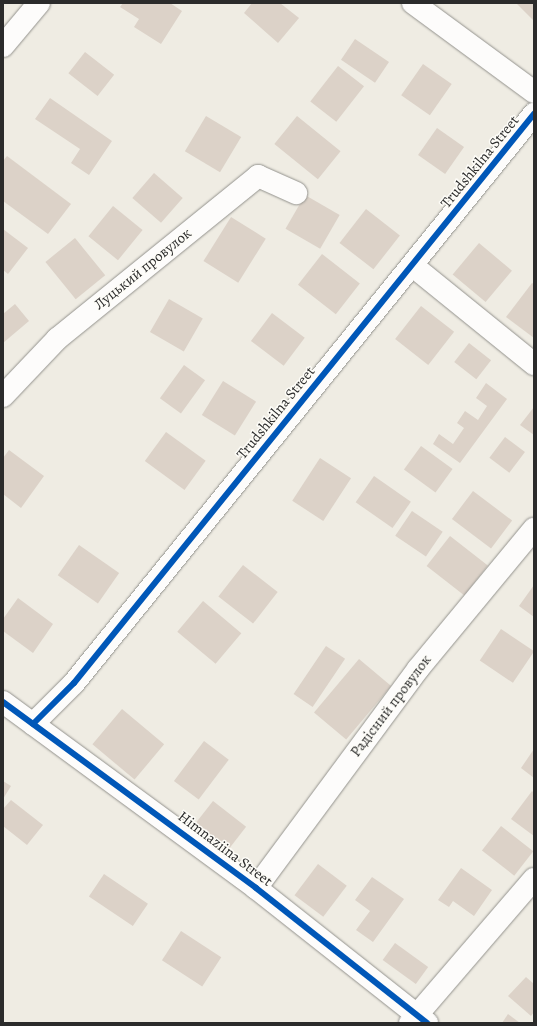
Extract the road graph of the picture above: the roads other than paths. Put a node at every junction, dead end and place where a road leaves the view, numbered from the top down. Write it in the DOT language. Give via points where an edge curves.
graph roads {
  1 [pos="39,3"];
  2 [pos="413,3"];
  3 [pos="3,46"];
  4 [pos="534,92"];
  5 [pos="534,114"];
  6 [pos="296,193"];
  7 [pos="413,266"];
  8 [pos="534,364"];
  9 [pos="3,396"];
  10 [pos="534,529"];
  11 [pos="3,702"];
  12 [pos="33,724"];
  13 [pos="534,879"];
  14 [pos="256,888"];
  15 [pos="419,1021"];
  1 -- 3 [label="street"];
  2 -- 4 [label="street"];
  5 -- 7 [label="street, Trudshkilna Street"];
  6 -- 9 [label="street, Луцький провулок" via="258,176 56,339"];
  7 -- 8 [label="street"];
  7 -- 12 [label="street, Trudshkilna Street" via="74,683"];
  10 -- 14 [label="street, Радісний провулок" via="418,669"];
  11 -- 12 [label="street, Himnaziina Street"];
  12 -- 14 [label="street, Himnaziina Street"];
  13 -- 15 [label="street"];
  14 -- 15 [label="street, Himnaziina Street"];
}
